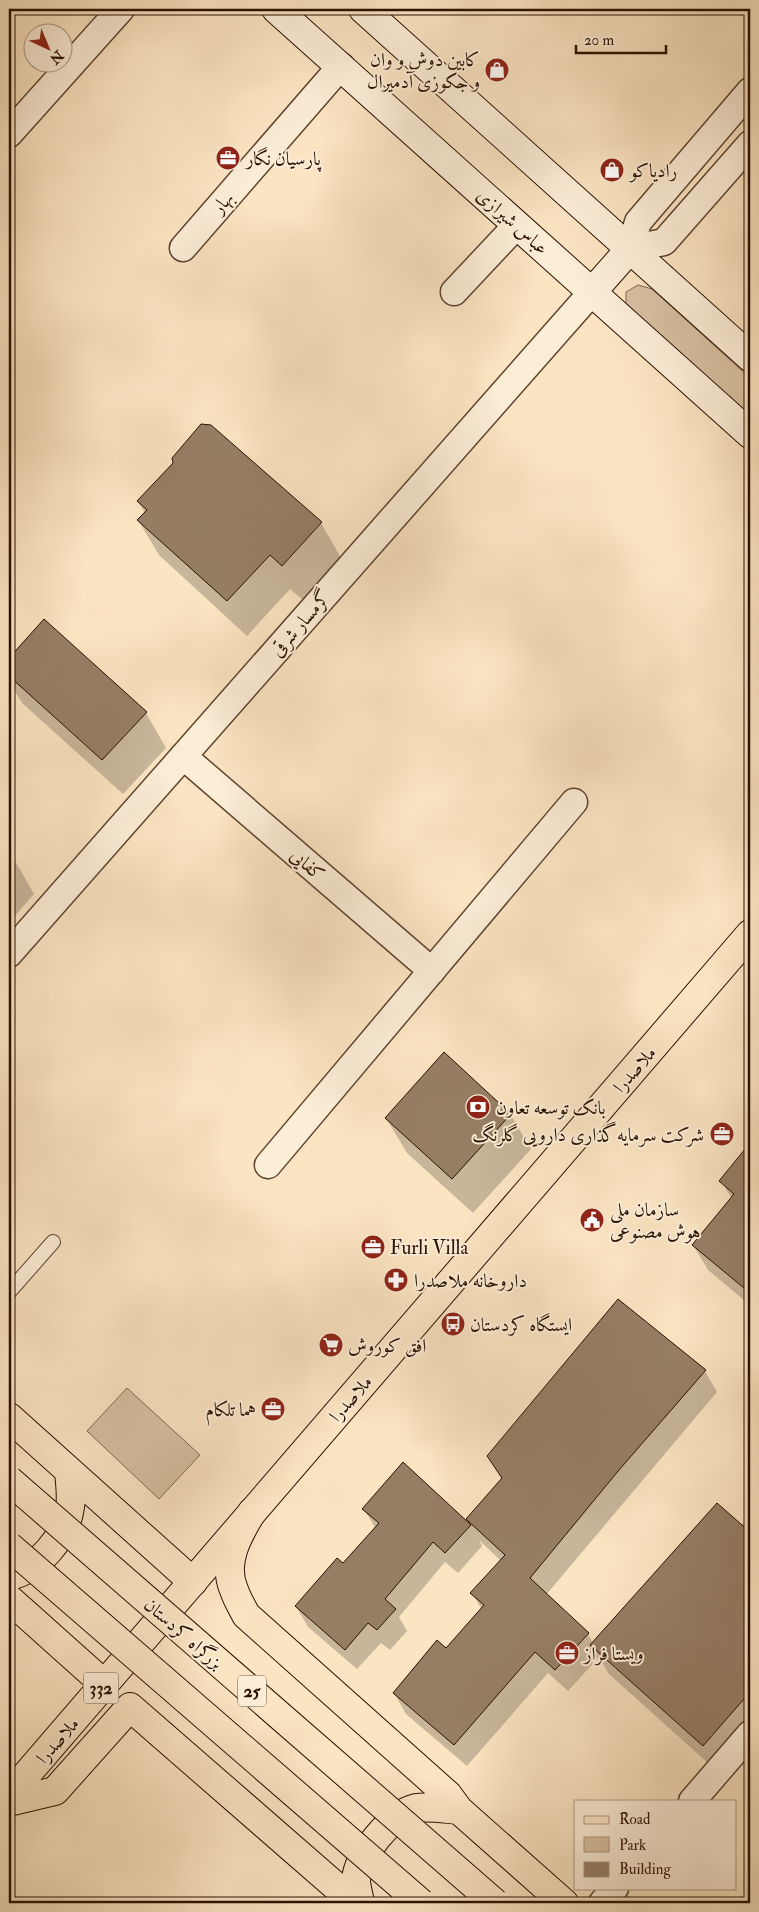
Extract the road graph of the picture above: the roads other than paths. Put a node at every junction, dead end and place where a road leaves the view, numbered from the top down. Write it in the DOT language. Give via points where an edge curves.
graph roads {
  1 [pos="121,9"];
  2 [pos="276,9"];
  3 [pos="368,10"];
  4 [pos="341,66"];
  5 [pos="750,91"];
  6 [pos="9,134"];
  7 [pos="750,144"];
  8 [pos="517,225"];
  9 [pos="183,248"];
  10 [pos="630,249"];
  11 [pos="454,292"];
  12 [pos="592,292"];
  13 [pos="750,357"];
  14 [pos="750,434"];
  15 [pos="183,756"];
  16 [pos="574,802"];
  17 [pos="750,934"];
  18 [pos="9,954"];
  19 [pos="432,972"];
  20 [pos="268,1165"];
  21 [pos="53,1242"];
  22 [pos="9,1292"];
  23 [pos="9,1417"];
  24 [pos="69,1472"];
  25 [pos="9,1480"];
  26 [pos="252,1512"];
  27 [pos="9,1546"];
  28 [pos="9,1576"];
  29 [pos="193,1582"];
  30 [pos="9,1599"];
  31 [pos="104,1684"];
  32 [pos="750,1734"];
  33 [pos="9,1795"];
  34 [pos="693,1800"];
  35 [pos="9,1802"];
  36 [pos="459,1810"];
  37 [pos="613,1890"];
  38 [pos="355,1903"];
  39 [pos="360,1903"];
  40 [pos="422,1903"];
  41 [pos="495,1903"];
  42 [pos="564,1903"];
  43 [pos="602,1903"];
  1 -- 6 [label="street"];
  2 -- 4 [label="main road, عباس شیرازی"];
  3 -- 10 [label="main road"];
  4 -- 8 [label="main road, عباس شیرازی"];
  4 -- 9 [label="street, بهار"];
  5 -- 10 [label="street" via="638,222"];
  7 -- 10 [label="street" via="664,242"];
  8 -- 11 [label="street"];
  8 -- 12 [label="main road, عباس شیرازی"];
  10 -- 12 [label="main road"];
  10 -- 13 [label="main road"];
  12 -- 14 [label="main road, عباس شیرازی"];
  12 -- 15 [label="street, گرمسار شرقی"];
  15 -- 18 [label="street, گرمسار شرقی"];
  15 -- 19 [label="street, کفایی"];
  16 -- 19 [label="street"];
  17 -- 26 [label="main road, ملاصدرا / 332"];
  19 -- 20 [label="street"];
  21 -- 22 [label="lane"];
  23 -- 24 [label="main road"];
  24 -- 28 [label="main road" via="70,1507 60,1538 41,1559"];
  24 -- 29 [label="main road"];
  25 -- 41 [label="main road, بزرگراه کردستان / 25, bridge"];
  26 -- 29 [label="main road, ملاصدرا / 332"];
  26 -- 36 [label="main road" via="236,1539 230,1568 233,1588 246,1615 448,1795"];
  27 -- 40 [label="main road, bridge"];
  29 -- 31 [label="main road, ملاصدرا / 332"];
  30 -- 31 [label="main road"];
  31 -- 33 [label="main road, ملاصدرا / 332"];
  32 -- 34 [label="street"];
  35 -- 38 [label="main road" via="55,1791 130,1707"];
  36 -- 39 [label="main road" via="417,1808 402,1814 389,1826 367,1852 360,1868 356,1881"];
  36 -- 42 [label="main road"];
  37 -- 43 [label="street"];
}
